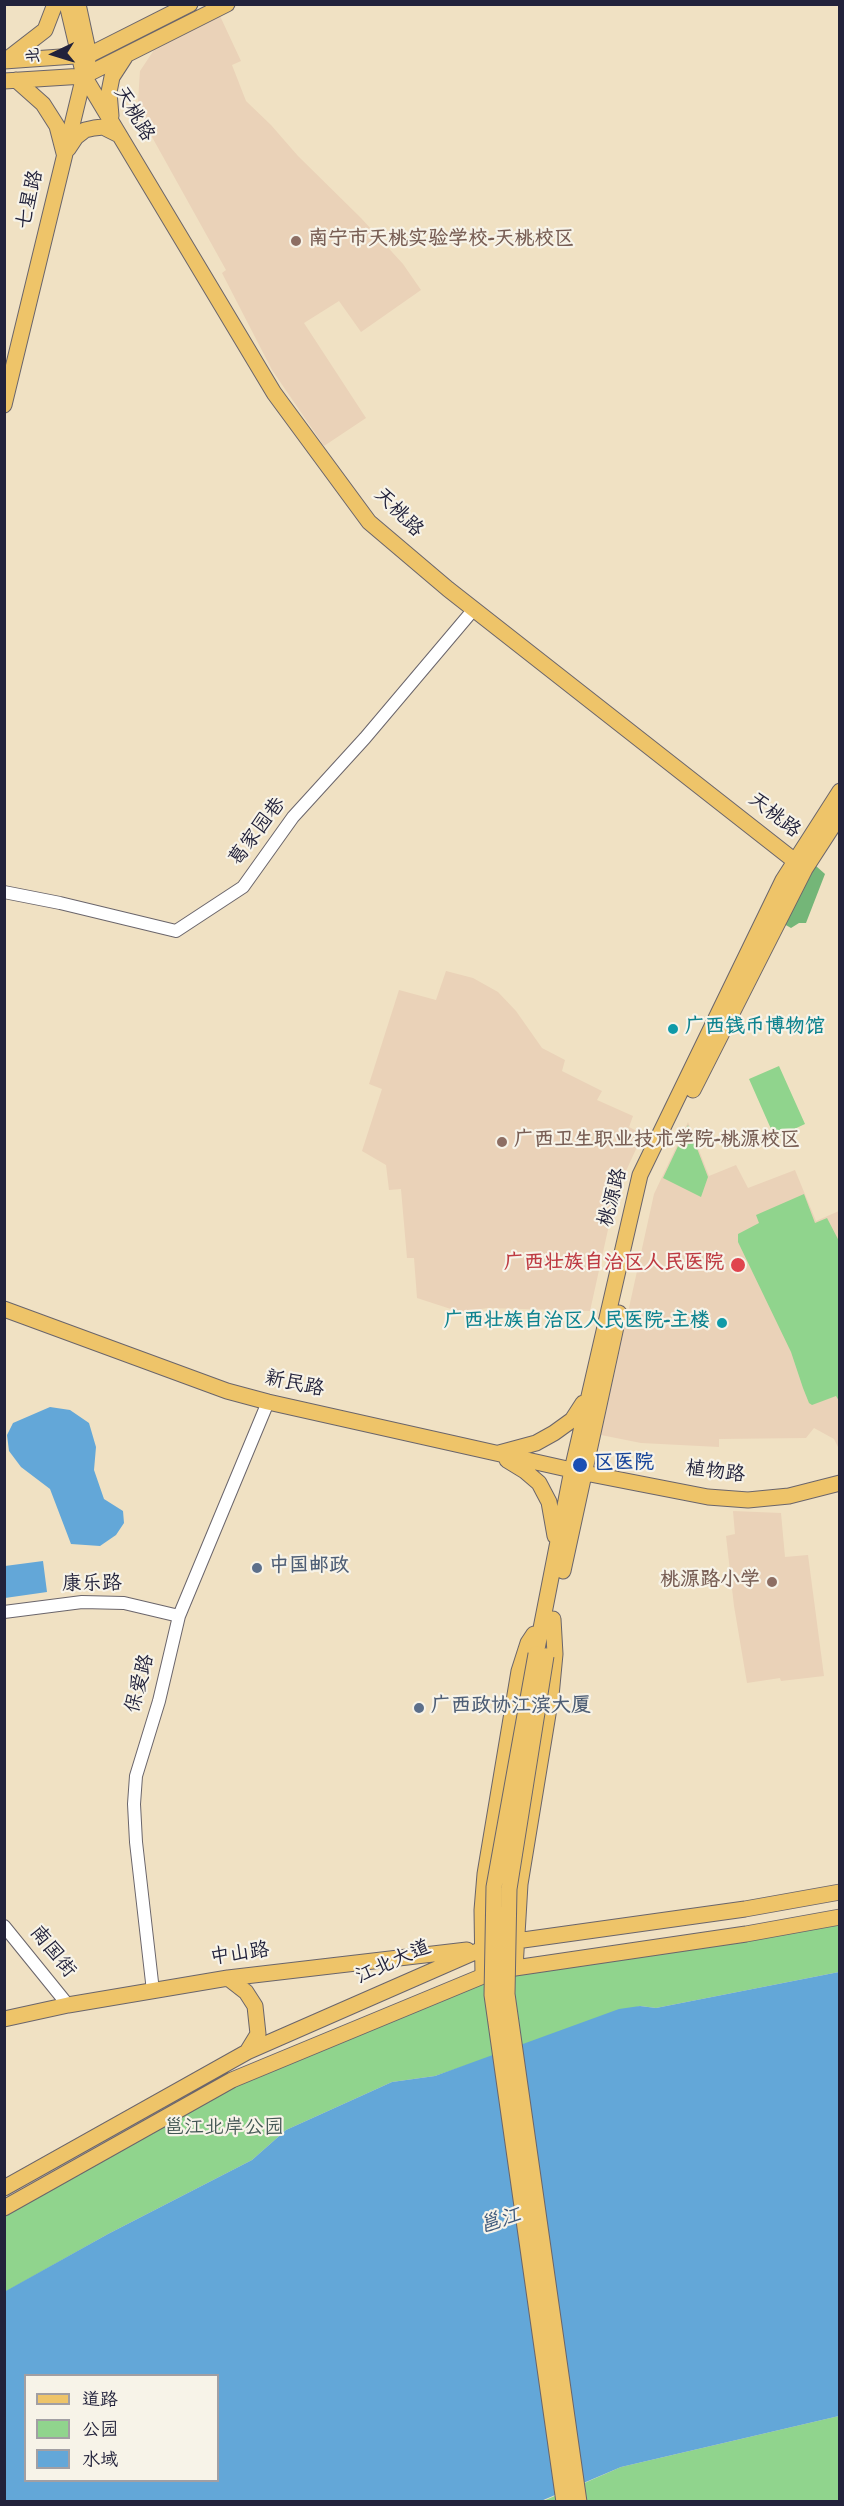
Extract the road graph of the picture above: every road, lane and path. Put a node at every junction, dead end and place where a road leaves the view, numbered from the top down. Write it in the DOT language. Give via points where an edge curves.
graph roads {
  1 [pos="55,4"];
  2 [pos="190,4"];
  3 [pos="227,4"];
  4 [pos="74,6"];
  5 [pos="123,38"];
  6 [pos="127,54"];
  7 [pos="83,56"];
  8 [pos="4,61"];
  9 [pos="84,76"];
  10 [pos="10,80"];
  11 [pos="111,122"];
  12 [pos="120,135"];
  13 [pos="64,154"];
  14 [pos="4,405"];
  15 [pos="474,609"];
  16 [pos="840,791"];
  17 [pos="840,815"];
  18 [pos="800,865"];
  19 [pos="4,892"];
  20 [pos="4,1309"];
  21 [pos="590,1392"];
  22 [pos="268,1402"];
  23 [pos="496,1454"];
  24 [pos="578,1471"];
  25 [pos="840,1483"];
  26 [pos="556,1553"];
  27 [pos="4,1612"];
  28 [pos="179,1616"];
  29 [pos="548,1619"];
  30 [pos="541,1655"];
  31 [pos="840,1892"];
  32 [pos="840,1917"];
  33 [pos="4,1926"];
  34 [pos="516,1941"];
  35 [pos="482,1949"];
  36 [pos="515,1968"];
  37 [pos="483,1976"];
  38 [pos="228,1978"];
  39 [pos="153,1991"];
  40 [pos="68,2005"];
  41 [pos="4,2019"];
  42 [pos="247,2052"];
  43 [pos="4,2188"];
  44 [pos="4,2208"];
  45 [pos="564,2502"];
  46 [pos="579,2502"];
  1 -- 8 [label="main road" via="45,30"];
  2 -- 5 [label="main road"];
  3 -- 6 [label="main road"];
  4 -- 5 [label="main road" via="94,35"];
  4 -- 7 [label="main road"];
  5 -- 7 [label="main road"];
  6 -- 9 [label="main road"];
  6 -- 11 [label="main road" via="112,77"];
  7 -- 8 [label="main road"];
  7 -- 9 [label="main road, 七星路"];
  9 -- 10 [label="main road"];
  9 -- 11 [label="main road, 天桃路"];
  9 -- 13 [label="main road, 七星路"];
  10 -- 13 [label="main road" via="43,104 57,126"];
  11 -- 12 [label="main road, 天桃路"];
  12 -- 13 [label="main road" via="104,127 85,130"];
  12 -- 15 [label="main road, 天桃路" via="274,393 369,522"];
  13 -- 14 [label="main road, 七星路"];
  15 -- 18 [label="main road, 天桃路"];
  15 -- 19 [label="street, 葛家园巷" via="293,817 243,887 176,931"];
  16 -- 18 [label="main road, 桃源路"];
  17 -- 18 [label="main road, 桃源路"];
  18 -- 21 [label="main road, 桃源路" via="640,1175"];
  18 -- 24 [label="main road, 桃源路" via="648,1178"];
  20 -- 22 [label="main road, 新民路" via="227,1391"];
  21 -- 23 [label="main road" via="572,1420 554,1433 536,1443"];
  21 -- 24 [label="main road, 桃源路"];
  22 -- 23 [label="main road, 新民路"];
  22 -- 28 [label="street, 保爱路"];
  23 -- 24 [label="main road, 新民路"];
  23 -- 26 [label="main road" via="539,1483 549,1502"];
  24 -- 25 [label="main road, 植物路" via="708,1497 748,1500 789,1496"];
  24 -- 26 [label="main road, 桃源路"];
  24 -- 29 [label="main road, 桃源路"];
  26 -- 29 [label="main road, 桃源路"];
  27 -- 28 [label="street, 康乐路" via="82,1602 124,1602"];
  28 -- 39 [label="street, 保爱路" via="136,1776 134,1804"];
  29 -- 30 [label="main road, 桃源路"];
  29 -- 34 [label="main road" via="555,1654 551,1696 520,1884"];
  29 -- 35 [label="main road" via="528,1643 519,1671 485,1874"];
  30 -- 45 [label="main road, bridge" via="494,1887 492,1995"];
  30 -- 46 [label="main road, bridge" via="509,1889 507,1994"];
  31 -- 34 [label="main road, 江北大道"];
  32 -- 36 [label="main road"];
  33 -- 40 [label="street, 南国街"];
  34 -- 35 [label="main road, 江北大道"];
  34 -- 36 [label="main road"];
  35 -- 37 [label="main road"];
  35 -- 38 [label="main road, 中山路"];
  35 -- 42 [label="main road, 江北大道"];
  36 -- 37 [label="main road"];
  37 -- 44 [label="main road" via="232,2080"];
  38 -- 39 [label="main road, 中山路"];
  38 -- 42 [label="main road" via="246,1992 255,2006 258,2034"];
  39 -- 40 [label="main road, 中山路"];
  40 -- 41 [label="main road, 中山路"];
  42 -- 43 [label="main road, 江北大道"];
}
